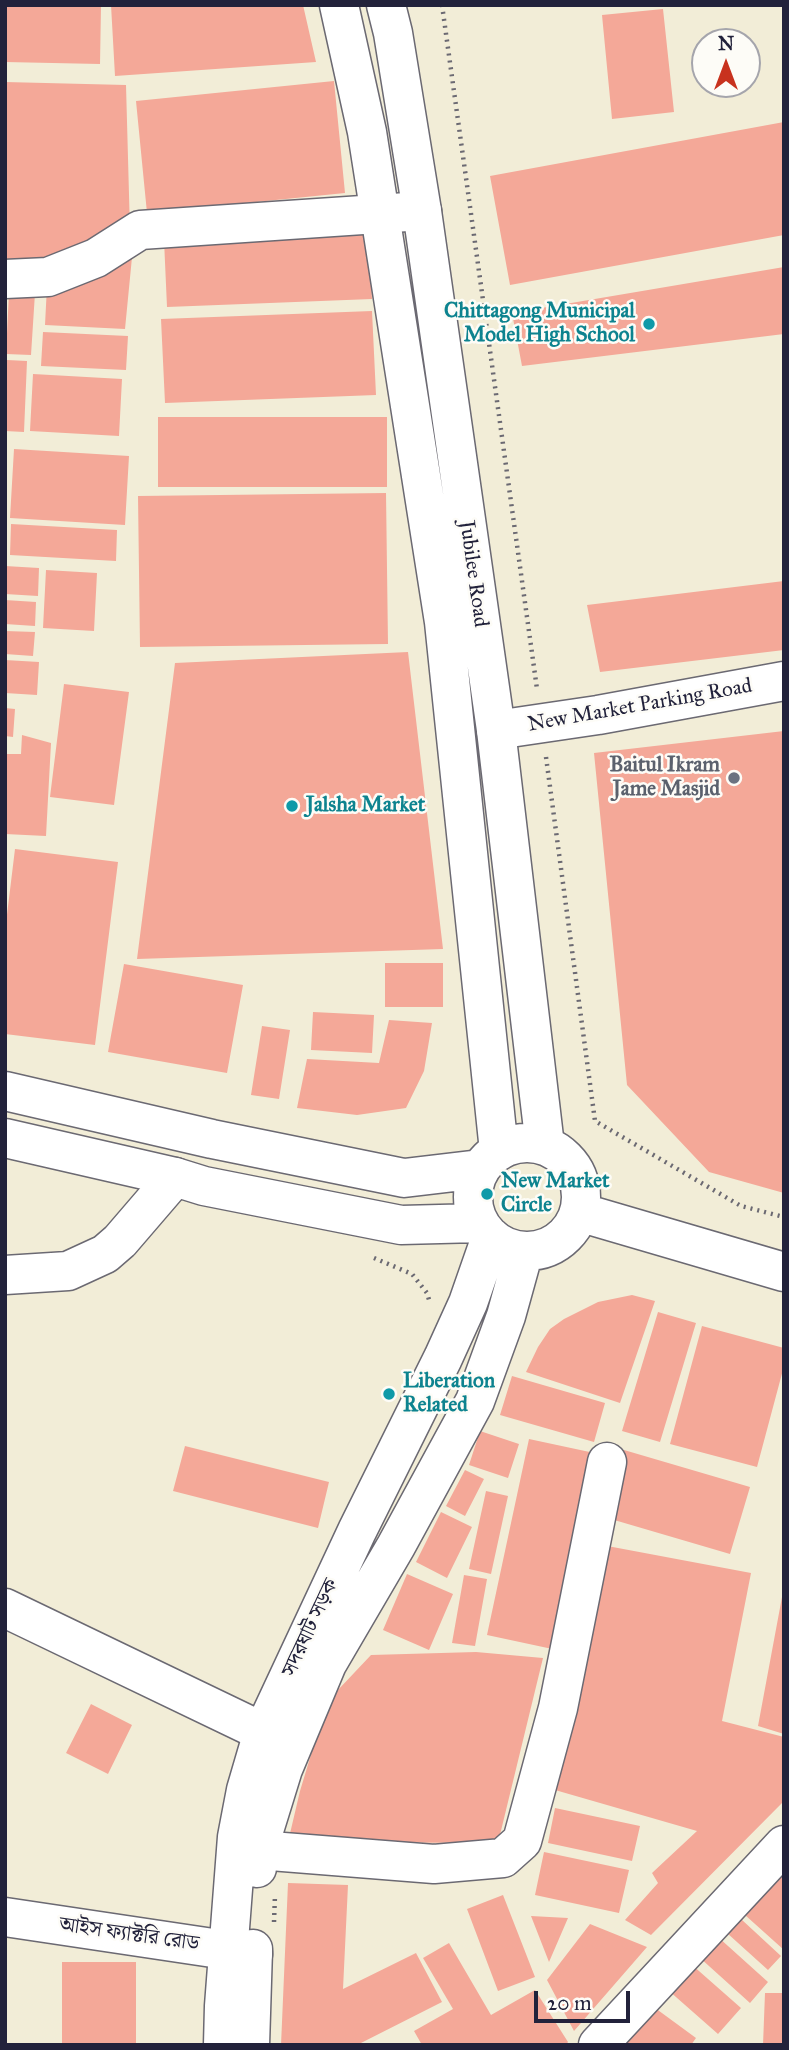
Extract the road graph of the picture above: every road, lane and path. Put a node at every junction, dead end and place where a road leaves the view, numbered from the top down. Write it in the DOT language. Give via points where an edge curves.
graph roads {
  1 [pos="339,5"];
  2 [pos="386,5"];
  3 [pos="442,5"];
  4 [pos="422,211"];
  5 [pos="380,214"];
  6 [pos="5,279"];
  7 [pos="784,681"];
  8 [pos="542,722"];
  9 [pos="495,730"];
  10 [pos="5,1091"];
  11 [pos="5,1138"];
  12 [pos="545,1146"];
  13 [pos="490,1160"];
  14 [pos="175,1177"];
  15 [pos="580,1204"];
  16 [pos="784,1217"];
  17 [pos="498,1237"];
  18 [pos="784,1251"];
  19 [pos="784,1272"];
  20 [pos="5,1275"];
  21 [pos="607,1462"];
  22 [pos="5,1608"];
  23 [pos="263,1731"];
  24 [pos="784,1845"];
  25 [pos="258,1850"];
  26 [pos="5,1917"];
  27 [pos="241,1951"];
  28 [pos="223,2045"];
  29 [pos="250,2045"];
  30 [pos="597,2045"];
  1 -- 5 [label="main road"];
  2 -- 4 [label="main road, Jubilee Road"];
  3 -- 8 [label="path"];
  4 -- 5 [label="main road"];
  4 -- 9 [label="main road, Jubilee Road"];
  5 -- 6 [label="main road" via="140,230 96,258 48,277"];
  5 -- 13 [label="main road" via="444,622"];
  7 -- 8 [label="main road, New Market Parking Road"];
  8 -- 9 [label="main road, New Market Parking Road"];
  8 -- 16 [label="path" via="595,1121 741,1206"];
  9 -- 12 [label="main road, Jubilee Road"];
  10 -- 13 [label="main road" via="404,1178"];
  11 -- 14 [label="main road"];
  12 -- 13 [label="main road" via="513,1145"];
  12 -- 15 [label="main road" via="570,1165 578,1179"];
  13 -- 17 [label="main road" via="474,1187 473,1205"];
  14 -- 17 [label="main road" via="401,1225"];
  14 -- 20 [label="main road" via="105,1254 68,1271"];
  15 -- 17 [label="main road" via="571,1228 542,1248"];
  15 -- 18 [label="main road"];
  15 -- 19 [label="main road"];
  17 -- 23 [label="main road, সদরঘাট সড়ক"];
  17 -- 25 [label="main road, সদরঘাট সড়ক" via="506,1316 475,1401 327,1664 284,1769"];
  21 -- 25 [label="main road" via="558,1708 522,1841 503,1858 434,1864"];
  22 -- 23 [label="main road"];
  23 -- 27 [label="main road, সদরঘাট সড়ক" via="237,1837"];
  24 -- 30 [label="main road"];
  25 -- 27 [label="main road, সদরঘাট সড়ক"];
  26 -- 27 [label="main road, আইস ফ্যাক্টরি রোড"];
  27 -- 28 [label="main road, সদরঘাট সড়ক"];
  27 -- 29 [label="main road, সদরঘাট সড়ক"];
}
